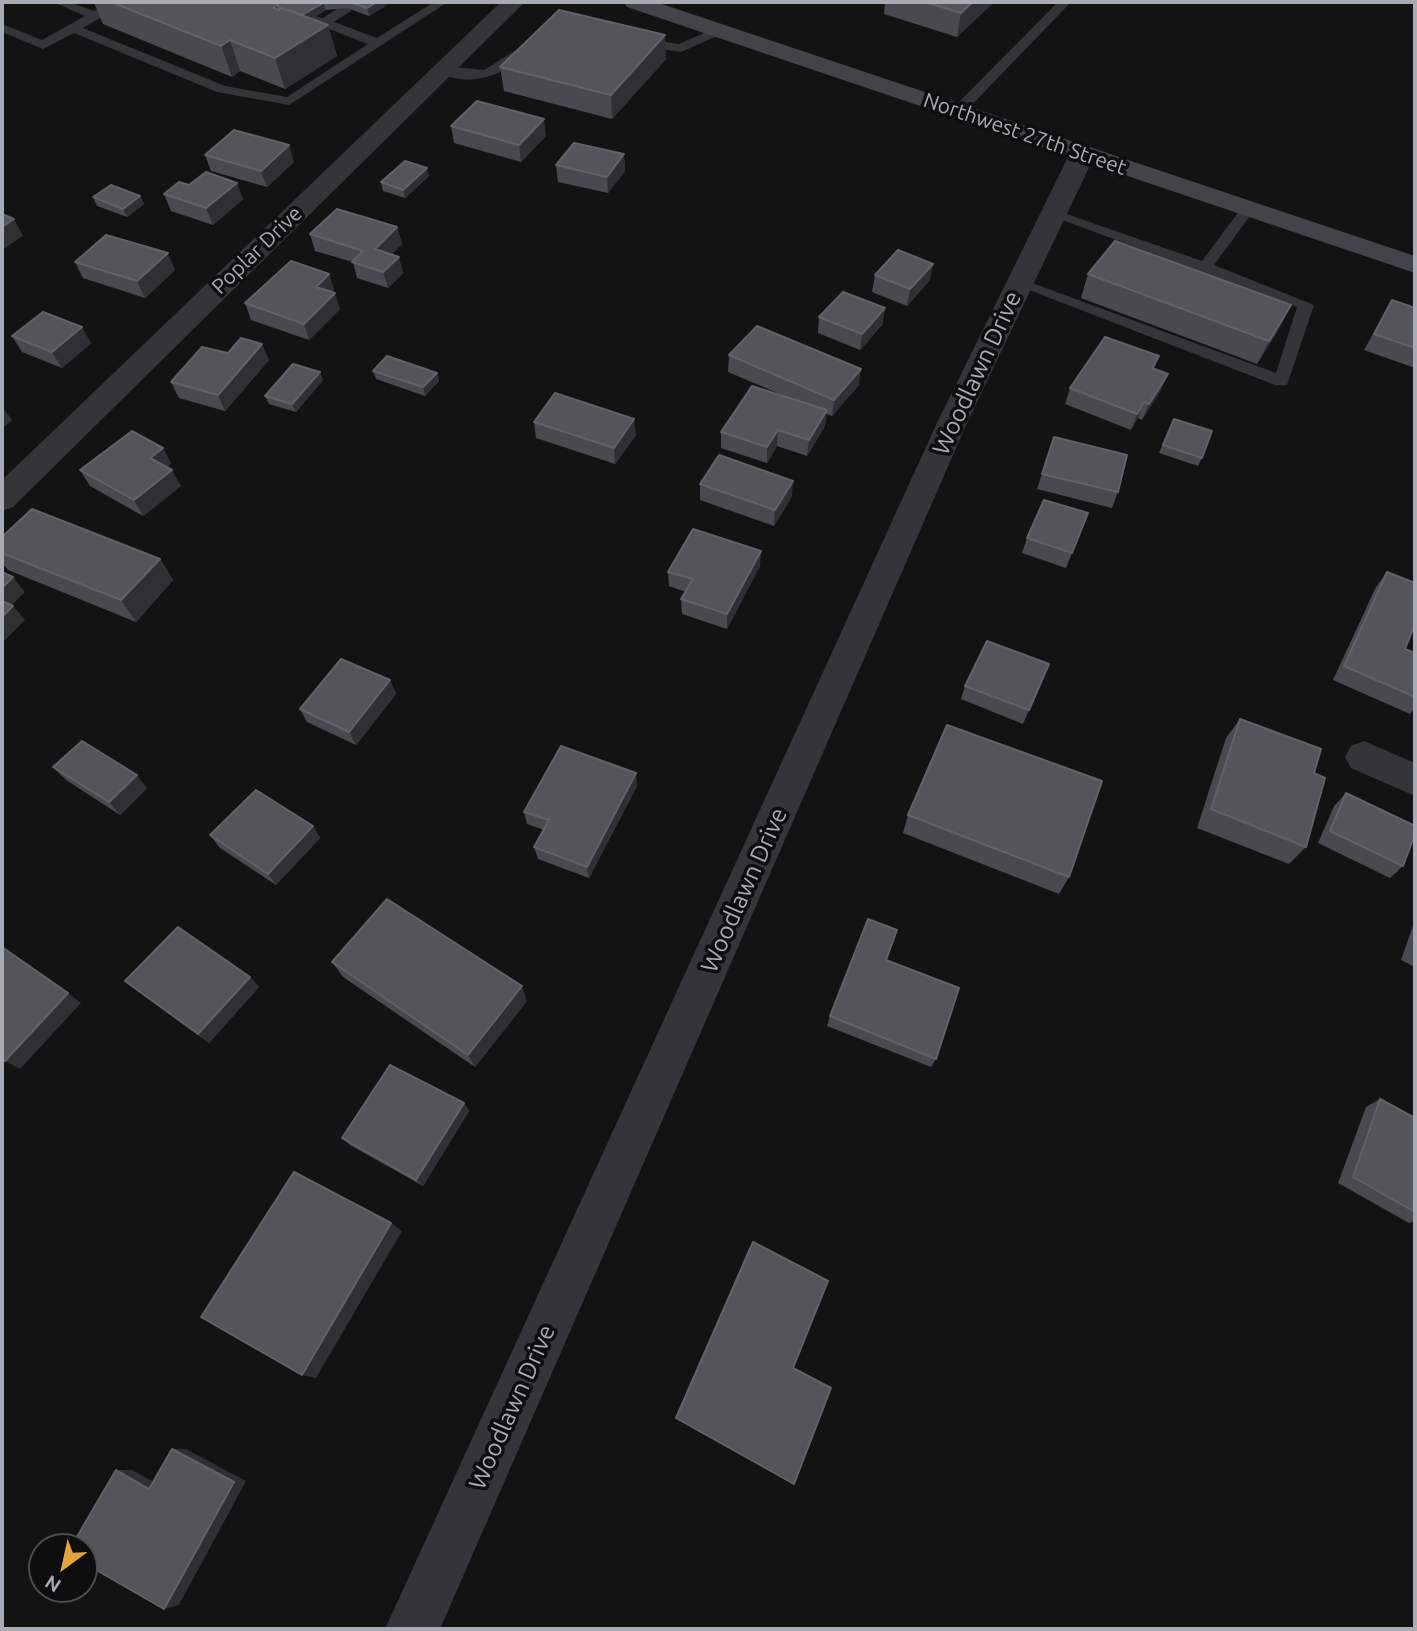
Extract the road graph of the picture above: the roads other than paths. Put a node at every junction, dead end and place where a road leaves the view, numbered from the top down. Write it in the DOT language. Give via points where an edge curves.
graph roads {
  1 [pos="60,2"];
  2 [pos="88,2"];
  3 [pos="121,2"];
  4 [pos="442,2"];
  5 [pos="513,2"];
  6 [pos="635,2"];
  7 [pos="1065,2"];
  8 [pos="75,8"];
  9 [pos="347,8"];
  10 [pos="95,16"];
  11 [pos="2,28"];
  12 [pos="73,28"];
  13 [pos="720,30"];
  14 [pos="624,38"];
  15 [pos="533,41"];
  16 [pos="378,43"];
  17 [pos="443,70"];
  18 [pos="958,111"];
  19 [pos="1083,153"];
  20 [pos="1248,209"];
  21 [pos="1053,214"];
  22 [pos="1415,265"];
  23 [pos="1205,267"];
  24 [pos="1019,284"];
  25 [pos="2,499"];
  26 [pos="1364,757"];
  27 [pos="1415,780"];
  28 [pos="412,1629"];
  1 -- 8 [label="lane"];
  2 -- 8 [label="lane"];
  3 -- 10 [label="lane"];
  4 -- 16 [label="lane"];
  5 -- 17 [label="street, Poplar Drive"];
  6 -- 13 [label="main road, Northwest 27th Street"];
  7 -- 18 [label="lane"];
  8 -- 10 [label="lane"];
  9 -- 16 [label="lane" via="318,21"];
  10 -- 12 [label="lane"];
  11 -- 12 [label="lane" via="43,45"];
  12 -- 16 [label="lane" via="222,89 289,101"];
  13 -- 14 [label="lane" via="681,48"];
  13 -- 18 [label="main road, Northwest 27th Street"];
  15 -- 17 [label="lane" via="503,68 484,76"];
  17 -- 25 [label="street, Poplar Drive"];
  18 -- 19 [label="main road, Northwest 27th Street"];
  19 -- 20 [label="main road, Northwest 27th Street"];
  19 -- 21 [label="street, Woodlawn Drive"];
  20 -- 22 [label="main road, Northwest 27th Street"];
  20 -- 23 [label="lane"];
  21 -- 23 [label="lane"];
  21 -- 24 [label="street, Woodlawn Drive"];
  23 -- 24 [label="lane" via="1306,304 1281,381"];
  24 -- 28 [label="street, Woodlawn Drive" via="952,423"];
  26 -- 27 [label="street"];
}
